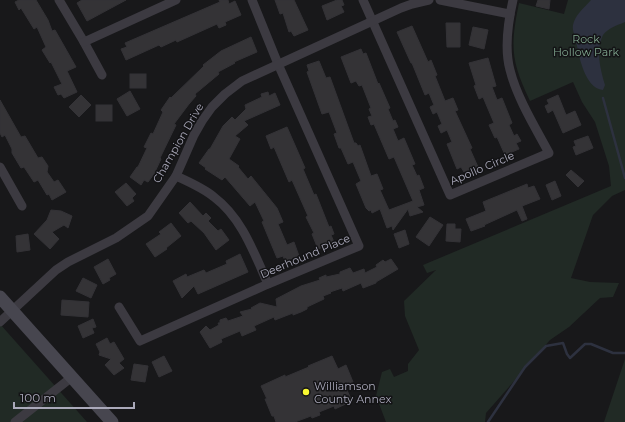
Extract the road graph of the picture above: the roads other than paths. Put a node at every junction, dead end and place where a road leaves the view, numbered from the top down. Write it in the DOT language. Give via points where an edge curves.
graph roads {
  1 [pos="59,0"];
  2 [pos="176,0"];
  3 [pos="252,0"];
  4 [pos="363,0"];
  5 [pos="429,0"];
  6 [pos="440,0"];
  7 [pos="513,0"];
  8 [pos="510,14"];
  9 [pos="372,21"];
  10 [pos="84,42"];
  11 [pos="278,64"];
  12 [pos="102,75"];
  13 [pos="0,167"];
  14 [pos="176,176"];
  15 [pos="22,206"];
  16 [pos="268,284"];
  17 [pos="0,297"];
  18 [pos="119,307"];
  19 [pos="13,311"];
  20 [pos="0,322"];
  21 [pos="72,377"];
  22 [pos="15,422"];
  23 [pos="112,422"];
  1 -- 10 [label="street"];
  2 -- 10 [label="street"];
  3 -- 11 [label="street, Deerhound Place"];
  4 -- 9 [label="street, Apollo Circle"];
  5 -- 9 [label="street, Champion Drive" via="412,4"];
  6 -- 8 [label="street"];
  7 -- 8 [label="street, Apollo Circle"];
  8 -- 9 [label="street, Apollo Circle" via="507,46 509,69 549,153 450,195"];
  9 -- 11 [label="street, Champion Drive"];
  10 -- 12 [label="street"];
  11 -- 14 [label="street, Champion Drive" via="242,81 212,107 194,135"];
  11 -- 16 [label="street, Deerhound Place" via="359,246"];
  13 -- 15 [label="street"];
  14 -- 16 [label="street" via="214,196 235,217"];
  14 -- 19 [label="street, Champion Drive" via="148,216 116,238 56,270"];
  16 -- 18 [label="street, Deerhound Place" via="140,341"];
  17 -- 19 [label="main road"];
  19 -- 20 [label="street, Champion Drive"];
  19 -- 21 [label="main road"];
  21 -- 22 [label="street"];
  21 -- 23 [label="main road"];
}
